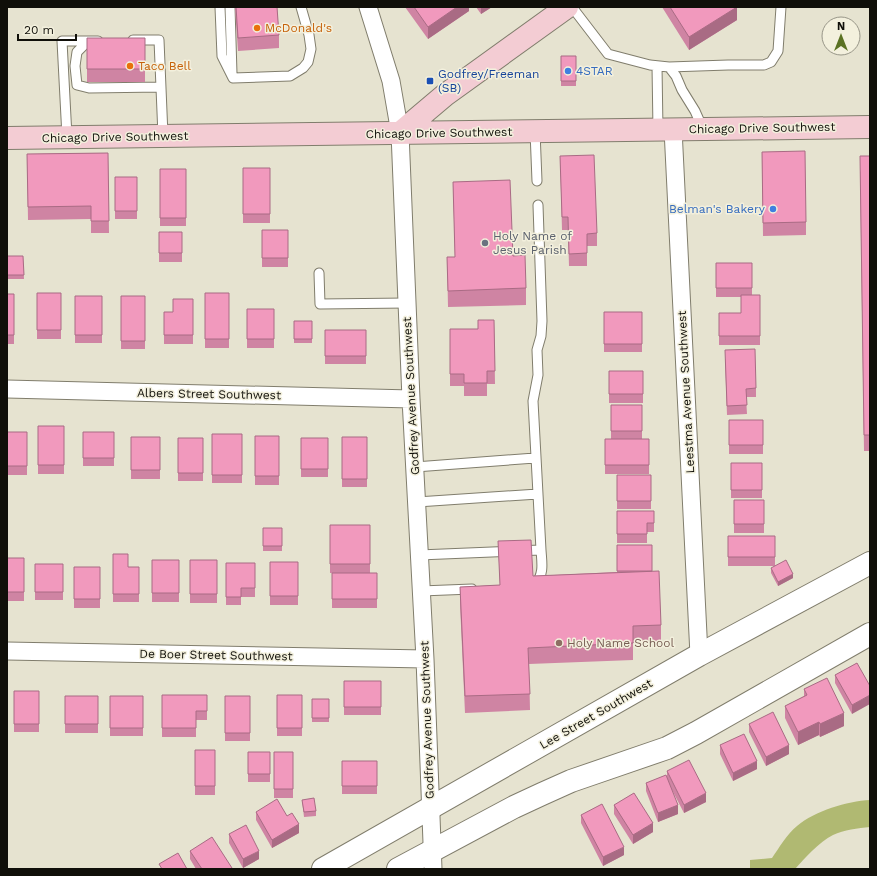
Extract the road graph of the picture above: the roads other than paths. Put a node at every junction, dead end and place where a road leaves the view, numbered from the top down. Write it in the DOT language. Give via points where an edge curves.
graph roads {
  1 [pos="220,7"];
  2 [pos="230,7"];
  3 [pos="301,7"];
  4 [pos="368,7"];
  5 [pos="567,7"];
  6 [pos="572,7"];
  7 [pos="781,7"];
  8 [pos="104,40"];
  9 [pos="128,40"];
  10 [pos="88,41"];
  11 [pos="657,66"];
  12 [pos="669,67"];
  13 [pos="233,78"];
  14 [pos="161,87"];
  15 [pos="870,126"];
  16 [pos="704,129"];
  17 [pos="665,130"];
  18 [pos="534,131"];
  19 [pos="400,133"];
  20 [pos="163,136"];
  21 [pos="7,138"];
  22 [pos="67,138"];
  23 [pos="537,181"];
  24 [pos="538,204"];
  25 [pos="319,274"];
  26 [pos="407,303"];
  27 [pos="7,389"];
  28 [pos="411,399"];
  29 [pos="535,458"];
  30 [pos="414,467"];
  31 [pos="538,494"];
  32 [pos="417,502"];
  33 [pos="541,550"];
  34 [pos="420,555"];
  35 [pos="870,563"];
  36 [pos="536,585"];
  37 [pos="482,588"];
  38 [pos="421,591"];
  39 [pos="870,634"];
  40 [pos="7,651"];
  41 [pos="700,655"];
  42 [pos="425,659"];
  43 [pos="430,808"];
  44 [pos="432,860"];
  45 [pos="323,869"];
  46 [pos="398,869"];
  1 -- 13 [label="lane" via="222,56"];
  2 -- 13 [label="lane"];
  3 -- 13 [label="lane" via="311,49 308,62 303,68 290,76"];
  4 -- 19 [label="street, Godfrey Avenue Southwest" via="391,81"];
  5 -- 19 [label="main road" via="445,96"];
  6 -- 11 [label="lane" via="608,54"];
  7 -- 12 [label="lane" via="778,51 771,62 764,65"];
  8 -- 10 [label="lane"];
  9 -- 14 [label="lane" via="159,40"];
  10 -- 14 [label="lane" via="77,52 77,85 89,88"];
  10 -- 22 [label="lane" via="62,41"];
  11 -- 12 [label="lane"];
  11 -- 17 [label="lane"];
  12 -- 16 [label="lane" via="696,110"];
  14 -- 20 [label="lane"];
  15 -- 16 [label="main road, Chicago Drive Southwest"];
  16 -- 17 [label="main road, Chicago Drive Southwest"];
  17 -- 18 [label="main road, Chicago Drive Southwest"];
  17 -- 41 [label="street, Leestma Avenue Southwest"];
  18 -- 19 [label="main road, Chicago Drive Southwest"];
  18 -- 23 [label="lane"];
  19 -- 20 [label="main road, Chicago Drive Southwest"];
  19 -- 26 [label="street, Godfrey Avenue Southwest"];
  20 -- 22 [label="main road, Chicago Drive Southwest"];
  21 -- 22 [label="main road, Chicago Drive Southwest"];
  24 -- 29 [label="lane" via="542,321 537,350 538,375 533,401"];
  25 -- 26 [label="lane" via="320,304"];
  26 -- 28 [label="street, Godfrey Avenue Southwest"];
  27 -- 28 [label="street, Albers Street Southwest"];
  28 -- 30 [label="street, Godfrey Avenue Southwest"];
  29 -- 30 [label="lane"];
  29 -- 31 [label="lane"];
  30 -- 32 [label="street, Godfrey Avenue Southwest"];
  31 -- 32 [label="lane"];
  31 -- 33 [label="lane"];
  32 -- 34 [label="street, Godfrey Avenue Southwest"];
  33 -- 34 [label="lane"];
  33 -- 36 [label="lane" via="541,576"];
  34 -- 38 [label="street, Godfrey Avenue Southwest"];
  35 -- 41 [label="street, Lee Street Southwest"];
  37 -- 38 [label="lane"];
  38 -- 42 [label="street, Godfrey Avenue Southwest"];
  39 -- 44 [label="street" via="667,748 571,781 514,807"];
  40 -- 42 [label="street, De Boer Street Southwest"];
  41 -- 43 [label="street, Lee Street Southwest"];
  42 -- 43 [label="street, Godfrey Avenue Southwest"];
  43 -- 44 [label="street, Godfrey Avenue Southwest"];
  43 -- 45 [label="street, Lee Street Southwest"];
  44 -- 46 [label="street"];
}
